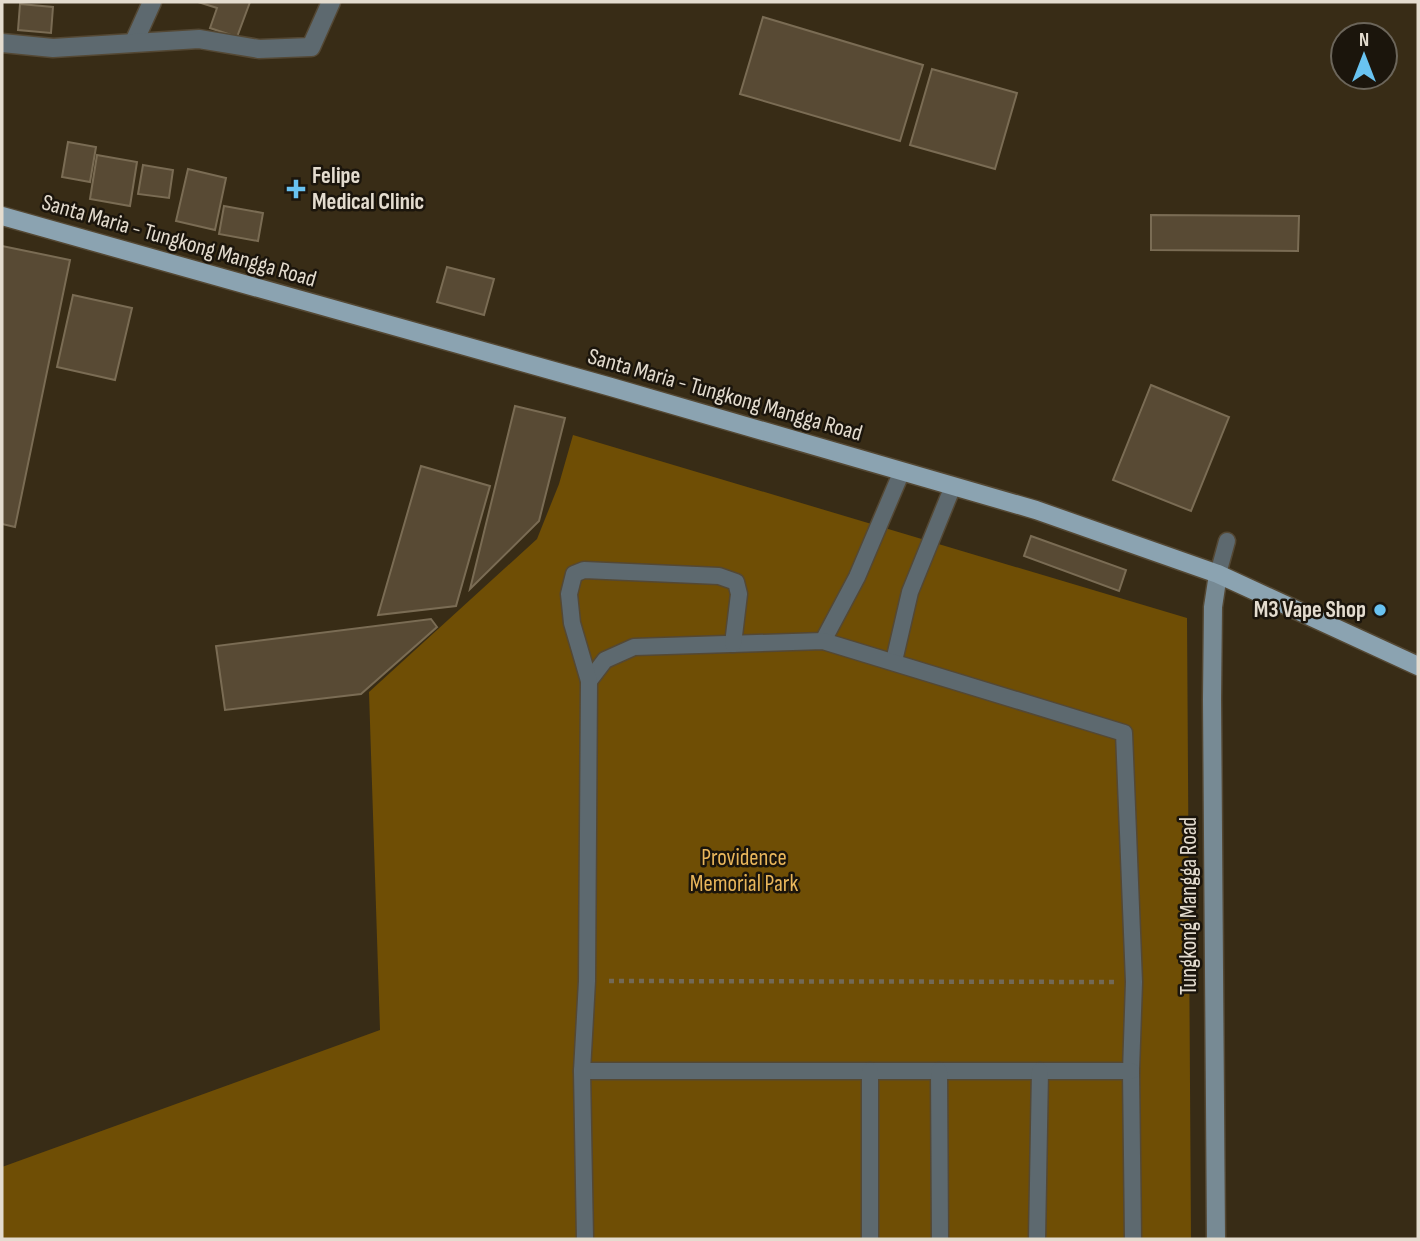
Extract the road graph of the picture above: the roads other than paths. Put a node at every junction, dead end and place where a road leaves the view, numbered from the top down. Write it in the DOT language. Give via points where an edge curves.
graph roads {
  1 [pos="152,2"];
  2 [pos="331,2"];
  3 [pos="134,42"];
  4 [pos="2,43"];
  5 [pos="2,216"];
  6 [pos="902,471"];
  7 [pos="953,486"];
  8 [pos="1227,541"];
  9 [pos="1218,574"];
  10 [pos="823,641"];
  11 [pos="733,644"];
  12 [pos="894,661"];
  13 [pos="1418,666"];
  14 [pos="589,681"];
  15 [pos="582,1071"];
  16 [pos="870,1071"];
  17 [pos="939,1071"];
  18 [pos="1040,1071"];
  19 [pos="1131,1071"];
  20 [pos="585,1239"];
  21 [pos="870,1239"];
  22 [pos="940,1239"];
  23 [pos="1037,1239"];
  24 [pos="1133,1239"];
  25 [pos="1216,1239"];
  1 -- 3 [label="street"];
  2 -- 3 [label="street" via="311,47 259,49 199,39"];
  3 -- 4 [label="street" via="53,48"];
  5 -- 6 [label="main road, Santa Maria - Tungkong Mangga Road"];
  6 -- 7 [label="main road, Santa Maria - Tungkong Mangga Road"];
  6 -- 10 [label="lane" via="857,577"];
  7 -- 9 [label="main road, Santa Maria - Tungkong Mangga Road"];
  7 -- 12 [label="lane" via="909,592"];
  8 -- 9 [label="lane"];
  9 -- 13 [label="main road, Santa Maria - Tungkong Mangga Road"];
  9 -- 25 [label="street, Tungkong Mangga Road" via="1212,699"];
  10 -- 11 [label="lane"];
  10 -- 12 [label="lane"];
  11 -- 14 [label="lane" via="634,647 605,660"];
  11 -- 14 [label="lane" via="739,594 736,582 719,576 584,570 574,574 569,594 572,623"];
  12 -- 19 [label="lane" via="1124,733 1134,982"];
  14 -- 15 [label="lane"];
  15 -- 16 [label="lane"];
  15 -- 20 [label="lane"];
  16 -- 17 [label="lane"];
  16 -- 21 [label="lane"];
  17 -- 18 [label="lane"];
  17 -- 22 [label="lane"];
  18 -- 19 [label="lane"];
  18 -- 23 [label="lane"];
  19 -- 24 [label="lane"];
}
